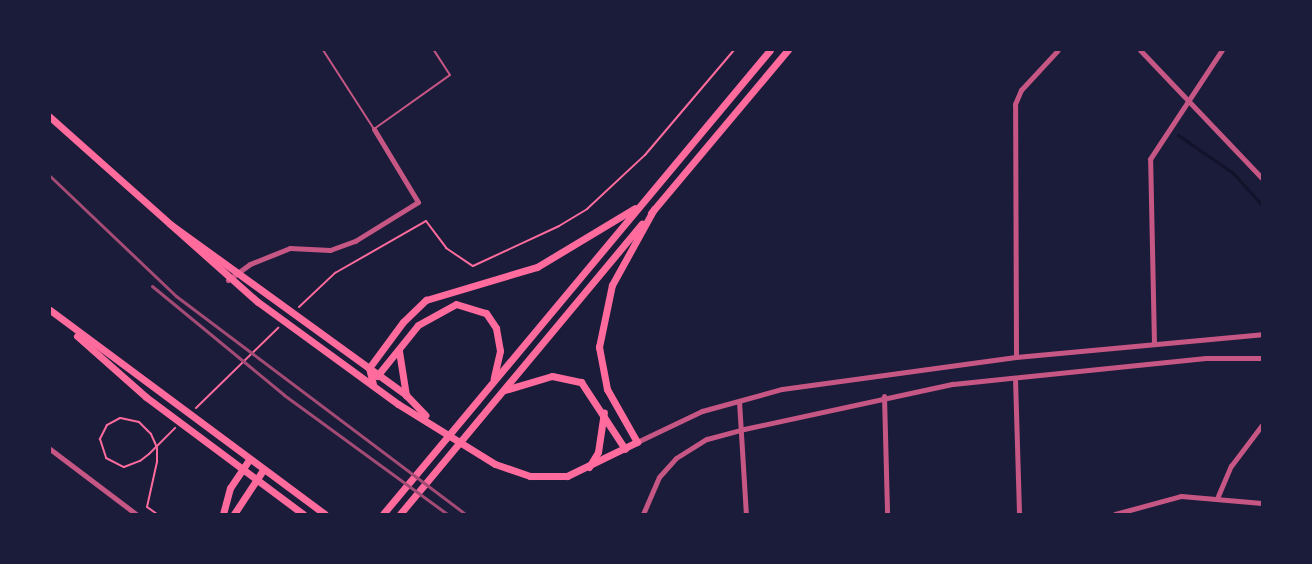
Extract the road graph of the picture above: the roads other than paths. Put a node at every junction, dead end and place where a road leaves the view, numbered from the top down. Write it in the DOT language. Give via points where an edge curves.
graph roads {
  1 [pos="323,50"];
  2 [pos="434,50"];
  3 [pos="770,50"];
  4 [pos="788,50"];
  5 [pos="1058,50"];
  6 [pos="1140,50"];
  7 [pos="1222,50"];
  8 [pos="1186,100"];
  9 [pos="50,117"];
  10 [pos="374,129"];
  11 [pos="1263,178"];
  12 [pos="141,203"];
  13 [pos="642,203"];
  14 [pos="654,209"];
  15 [pos="236,272"];
  16 [pos="228,280"];
  17 [pos="50,310"];
  18 [pos="1263,334"];
  19 [pos="1154,344"];
  20 [pos="399,351"];
  21 [pos="1016,357"];
  22 [pos="1263,358"];
  23 [pos="369,368"];
  24 [pos="379,375"];
  25 [pos="1015,378"];
  26 [pos="366,379"];
  27 [pos="493,381"];
  28 [pos="504,390"];
  29 [pos="406,395"];
  30 [pos="884,396"];
  31 [pos="739,401"];
  32 [pos="604,412"];
  33 [pos="429,421"];
  34 [pos="1263,425"];
  35 [pos="744,429"];
  36 [pos="637,442"];
  37 [pos="50,449"];
  38 [pos="625,449"];
  39 [pos="249,460"];
  40 [pos="589,467"];
  41 [pos="241,470"];
  42 [pos="263,470"];
  43 [pos="254,480"];
  44 [pos="1218,496"];
  45 [pos="1263,503"];
  46 [pos="136,514"];
  47 [pos="223,514"];
  48 [pos="234,514"];
  49 [pos="303,514"];
  50 [pos="325,514"];
  51 [pos="383,514"];
  52 [pos="400,514"];
  53 [pos="643,514"];
  54 [pos="746,514"];
  55 [pos="887,514"];
  56 [pos="1019,514"];
  57 [pos="1117,514"];
  1 -- 10 [label="lane"];
  2 -- 10 [label="lane" via="450,75"];
  3 -- 13 [label="main road"];
  4 -- 14 [label="main road"];
  5 -- 21 [label="street" via="1021,90 1015,104"];
  6 -- 8 [label="street"];
  7 -- 8 [label="street"];
  8 -- 11 [label="street"];
  8 -- 19 [label="street" via="1150,159"];
  9 -- 12 [label="main road"];
  10 -- 15 [label="street" via="418,202 355,241 330,250 290,248"];
  12 -- 15 [label="main road"];
  12 -- 16 [label="main road"];
  13 -- 23 [label="main road" via="537,267 426,300"];
  13 -- 27 [label="main road"];
  14 -- 28 [label="main road"];
  14 -- 36 [label="main road" via="612,285 599,346 607,389"];
  15 -- 16 [label="street"];
  15 -- 23 [label="main road"];
  16 -- 26 [label="main road"];
  17 -- 39 [label="main road"];
  17 -- 41 [label="main road" via="146,397"];
  18 -- 19 [label="street"];
  19 -- 21 [label="street"];
  20 -- 24 [label="main road"];
  20 -- 27 [label="main road" via="433,313 467,305 486,313 496,328 500,351"];
  20 -- 29 [label="main road"];
  21 -- 31 [label="street" via="782,389"];
  22 -- 25 [label="street" via="1206,358"];
  23 -- 24 [label="main road"];
  23 -- 26 [label="main road"];
  24 -- 26 [label="main road"];
  24 -- 29 [label="main road"];
  25 -- 30 [label="street"];
  25 -- 56 [label="street"];
  26 -- 33 [label="main road"];
  27 -- 51 [label="main road"];
  28 -- 32 [label="main road" via="545,376 570,378 588,388"];
  28 -- 52 [label="main road"];
  29 -- 33 [label="main road"];
  30 -- 35 [label="street"];
  30 -- 55 [label="street"];
  31 -- 35 [label="street"];
  31 -- 36 [label="street"];
  32 -- 38 [label="main road"];
  32 -- 40 [label="main road" via="598,452"];
  33 -- 40 [label="main road" via="519,474 555,477"];
  34 -- 44 [label="street" via="1231,466"];
  35 -- 53 [label="street" via="707,439 676,458 659,477"];
  35 -- 54 [label="street"];
  36 -- 38 [label="main road"];
  37 -- 46 [label="street"];
  38 -- 40 [label="main road"];
  39 -- 41 [label="main road"];
  39 -- 42 [label="main road"];
  41 -- 43 [label="main road"];
  41 -- 47 [label="main road" via="230,488"];
  42 -- 43 [label="main road"];
  42 -- 50 [label="main road"];
  43 -- 48 [label="main road"];
  43 -- 49 [label="main road"];
  44 -- 45 [label="street"];
  44 -- 57 [label="street" via="1181,496"];
}
